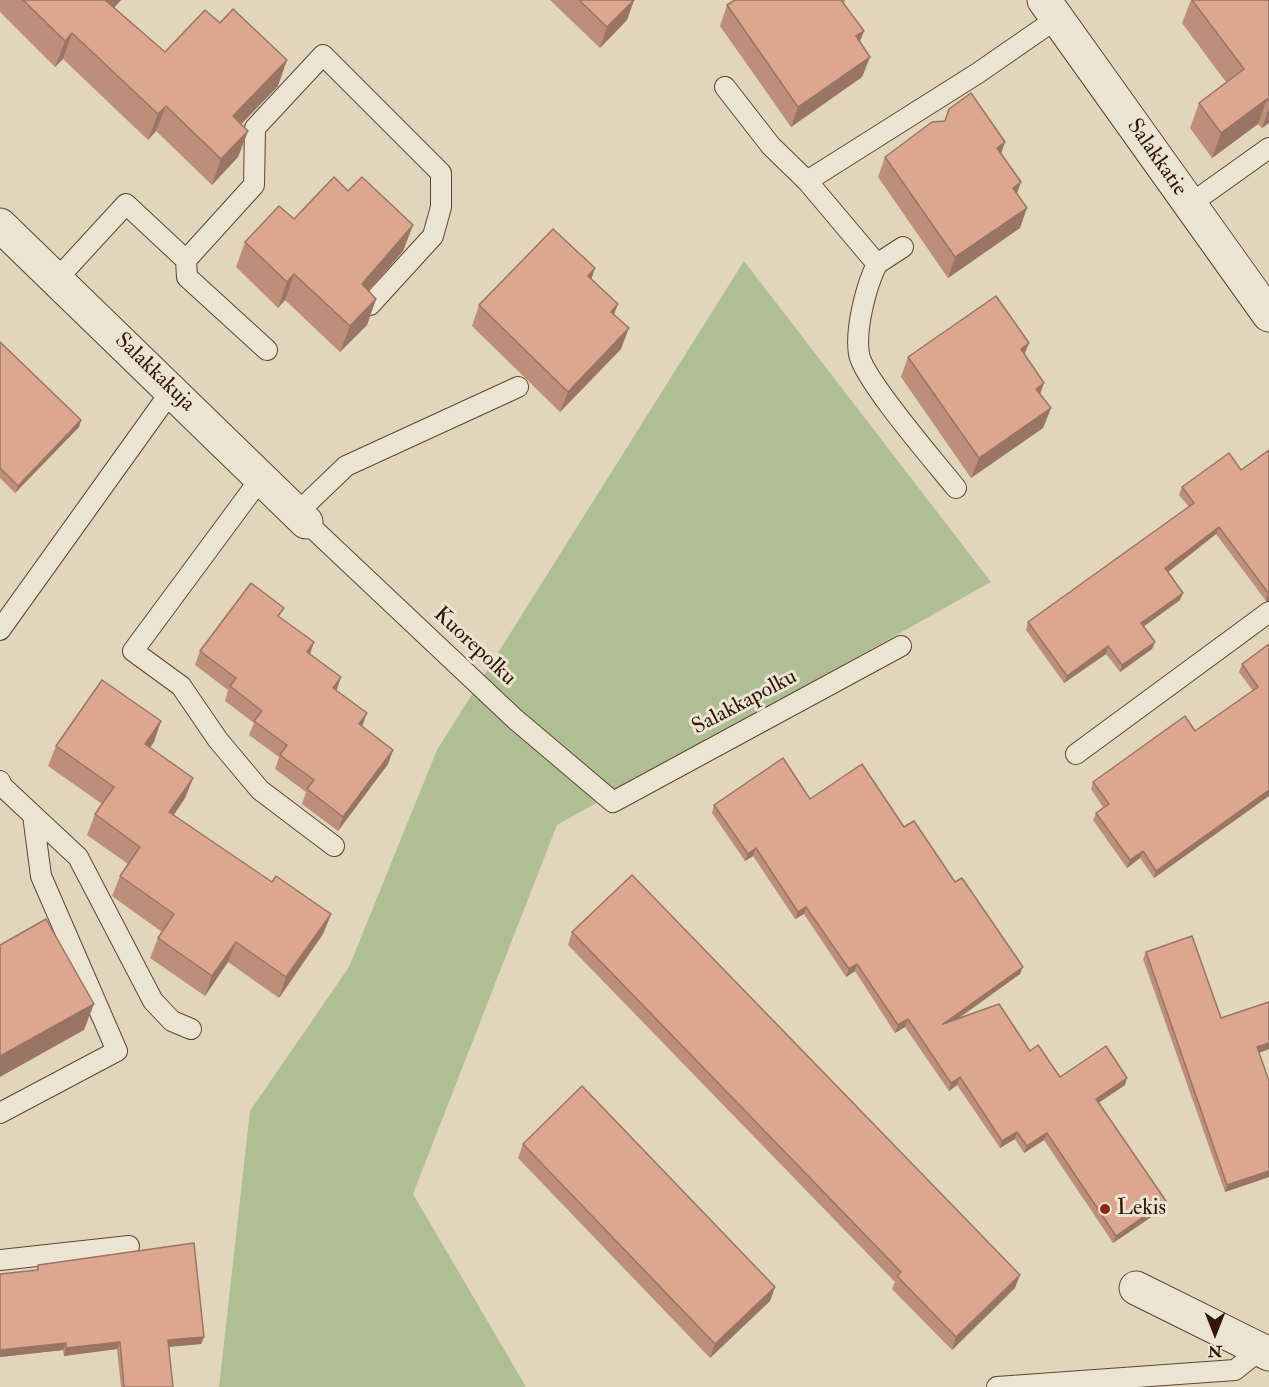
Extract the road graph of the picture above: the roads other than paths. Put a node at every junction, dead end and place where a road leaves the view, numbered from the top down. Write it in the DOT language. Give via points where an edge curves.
graph roads {
  1 [pos="1050,9"];
  2 [pos="725,87"];
  3 [pos="916,113"];
  4 [pos="930,132"];
  5 [pos="1269,148"];
  6 [pos="807,182"];
  7 [pos="1189,205"];
  8 [pos="0,225"];
  9 [pos="903,247"];
  10 [pos="186,260"];
  11 [pos="877,264"];
  12 [pos="57,279"];
  13 [pos="370,304"];
  14 [pos="1269,315"];
  15 [pos="267,350"];
  16 [pos="518,387"];
  17 [pos="172,390"];
  18 [pos="261,478"];
  19 [pos="956,488"];
  20 [pos="302,517"];
  21 [pos="1269,612"];
  22 [pos="0,630"];
  23 [pos="901,646"];
  24 [pos="1076,754"];
  25 [pos="0,781"];
  26 [pos="613,802"];
  27 [pos="33,815"];
  28 [pos="334,846"];
  29 [pos="191,1029"];
  30 [pos="0,1113"];
  31 [pos="129,1246"];
  32 [pos="0,1260"];
  33 [pos="1136,1288"];
  34 [pos="1265,1352"];
  35 [pos="997,1387"];
  1 -- 3 [label="lane"];
  1 -- 7 [label="street, Salakkatie"];
  2 -- 6 [label="lane" via="771,146"];
  3 -- 4 [label="lane"];
  3 -- 6 [label="lane"];
  5 -- 7 [label="lane"];
  6 -- 11 [label="lane"];
  7 -- 14 [label="street, Salakkatie"];
  8 -- 12 [label="street, Salakkakuja"];
  9 -- 11 [label="lane"];
  10 -- 12 [label="lane" via="126,204"];
  10 -- 13 [label="lane" via="255,185 255,128 322,55 441,173 441,207 433,236"];
  10 -- 15 [label="lane" via="187,277"];
  11 -- 19 [label="lane" via="866,286 859,354 871,380"];
  12 -- 17 [label="street, Salakkakuja"];
  16 -- 20 [label="lane" via="346,466"];
  17 -- 18 [label="street, Salakkakuja"];
  17 -- 22 [label="lane"];
  18 -- 20 [label="street, Salakkakuja"];
  18 -- 28 [label="lane" via="133,651 181,686 218,740 260,790"];
  20 -- 26 [label="lane, Kuorepolku" via="515,719"];
  21 -- 24 [label="lane"];
  23 -- 26 [label="lane, Salakkapolku"];
  25 -- 27 [label="lane"];
  27 -- 29 [label="lane" via="78,856 153,1000 172,1021"];
  27 -- 30 [label="lane" via="41,876 117,1051"];
  31 -- 32 [label="lane"];
  33 -- 34 [label="street"];
  34 -- 35 [label="lane" via="1235,1370"];
}
